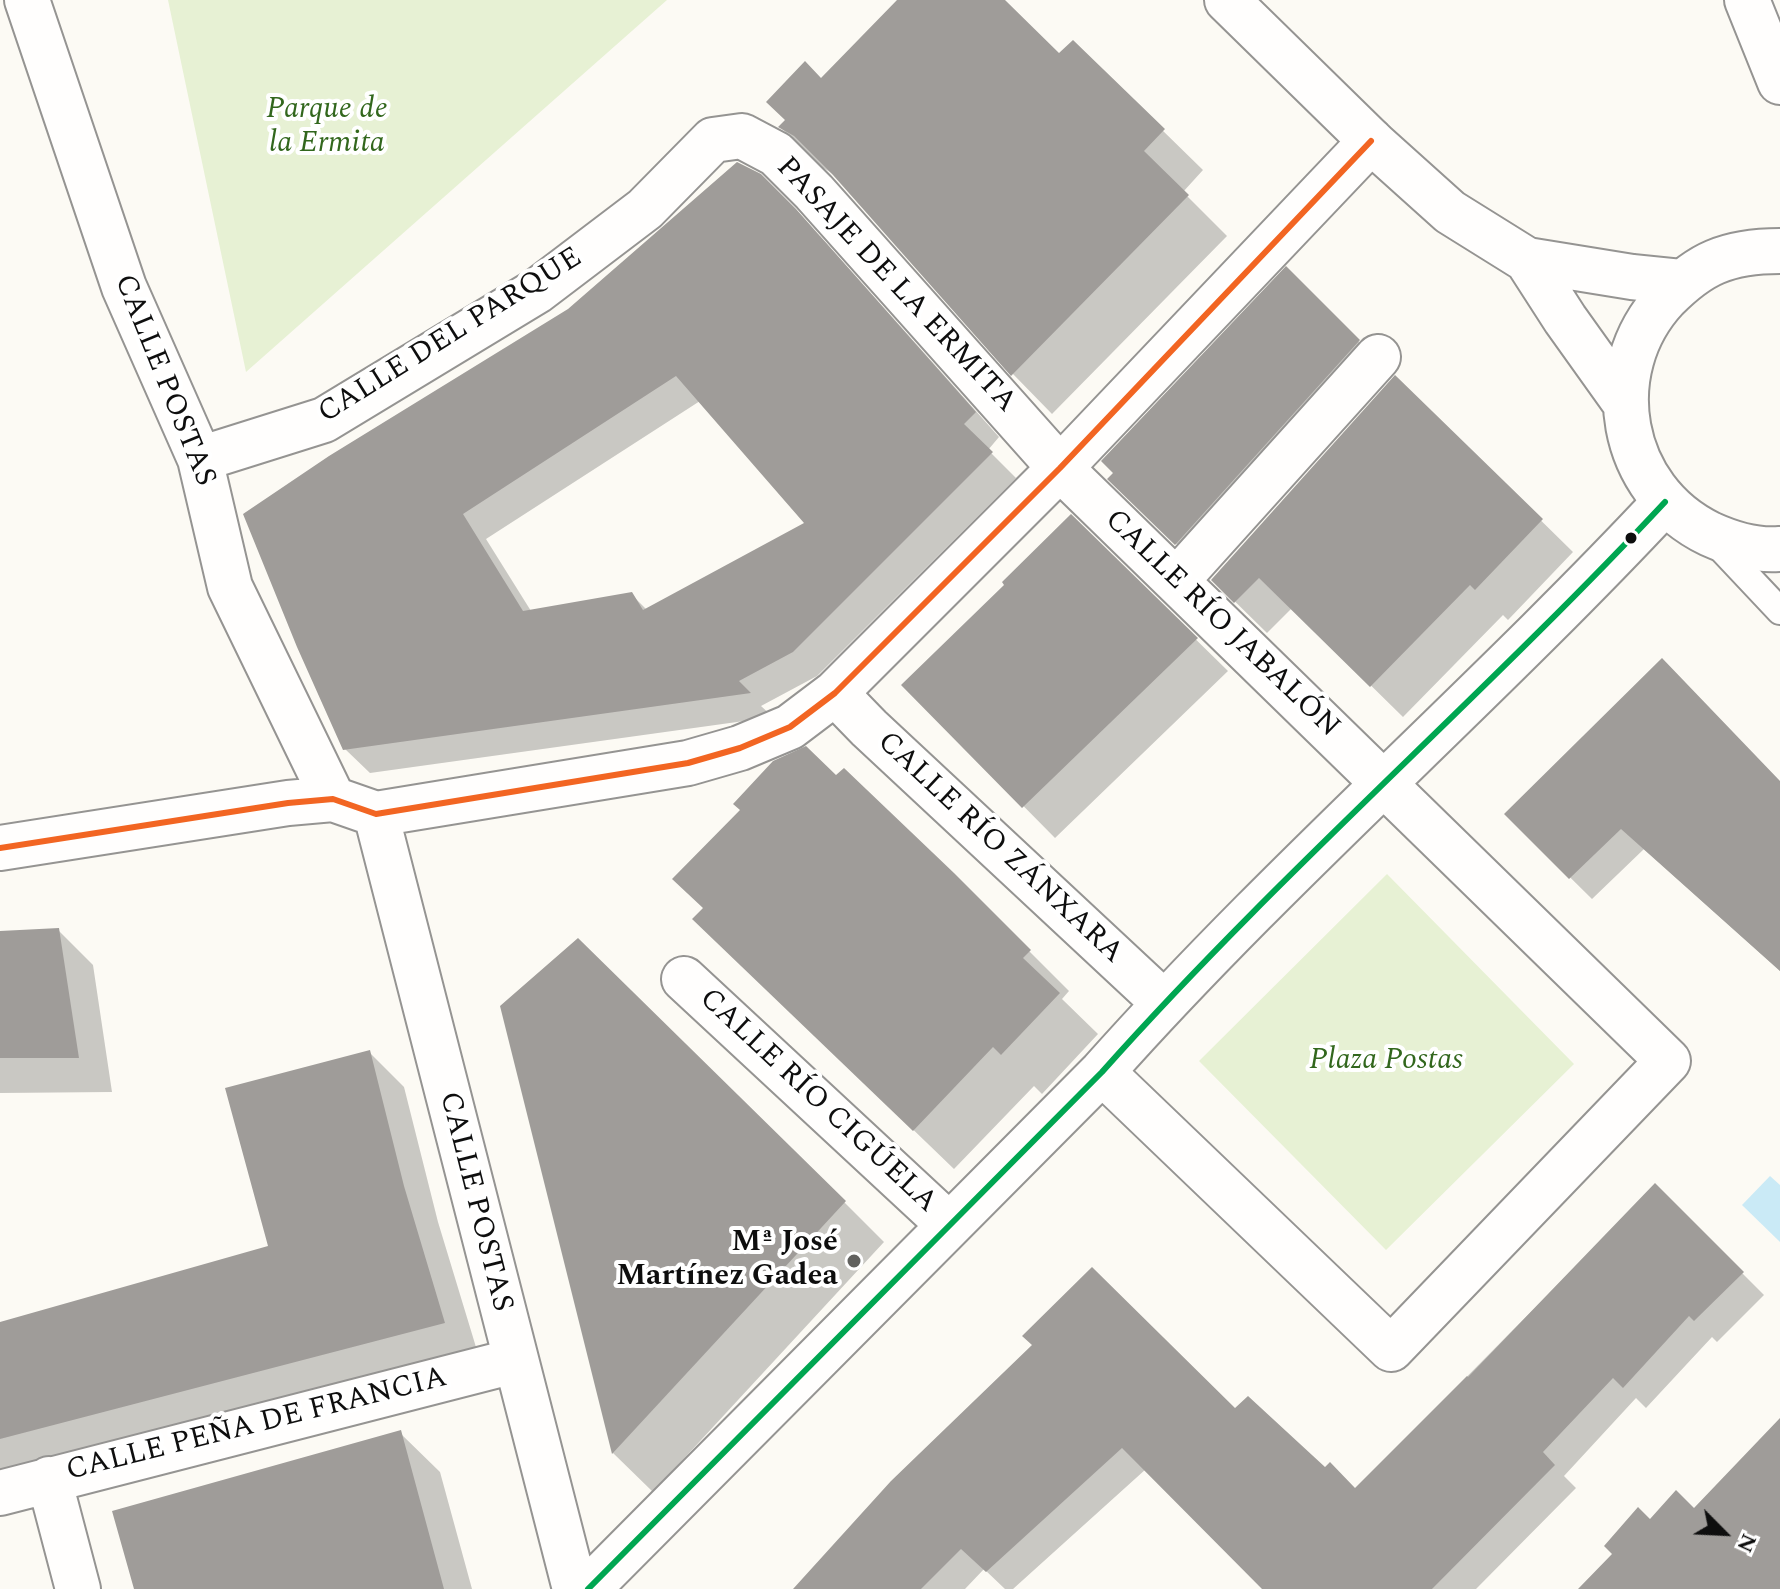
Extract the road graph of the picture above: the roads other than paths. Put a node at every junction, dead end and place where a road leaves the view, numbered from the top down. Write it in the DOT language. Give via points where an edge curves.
graph roads {
  1 [pos="27,0"];
  2 [pos="1227,0"];
  3 [pos="1747,0"];
  4 [pos="1780,82"];
  5 [pos="713,140"];
  6 [pos="1371,141"];
  7 [pos="1780,251"];
  8 [pos="1527,260"];
  9 [pos="1681,282"];
  10 [pos="1378,357"];
  11 [pos="1625,403"];
  12 [pos="200,459"];
  13 [pos="1060,468"];
  14 [pos="1665,502"];
  15 [pos="1706,532"];
  16 [pos="1776,552"];
  17 [pos="1176,581"];
  18 [pos="1780,611"];
  19 [pos="835,693"];
  20 [pos="1382,782"];
  21 [pos="333,799"];
  22 [pos="376,814"];
  23 [pos="0,848"];
  24 [pos="684,979"];
  25 [pos="1164,1003"];
  26 [pos="1102,1072"];
  27 [pos="949,1225"];
  28 [pos="514,1361"];
  29 [pos="49,1479"];
  30 [pos="0,1493"];
  31 [pos="78,1589"];
  32 [pos="575,1589"];
  33 [pos="588,1589"];
  1 -- 12 [label="street, CALLE POSTAS" via="124,287"];
  2 -- 6 [label="street"];
  3 -- 4 [label="street"];
  5 -- 12 [label="street, CALLE DEL PARQUE" via="645,209 537,291 324,420"];
  5 -- 13 [label="street, PASAJE DE LA ERMITA" via="742,136 776,154"];
  6 -- 8 [label="street" via="1450,212"];
  6 -- 13 [label="street"];
  7 -- 9 [label="street" via="1752,251 1714,262"];
  8 -- 9 [label="street"];
  8 -- 11 [label="street"];
  9 -- 11 [label="street" via="1650,316 1631,358"];
  10 -- 17 [label="street"];
  11 -- 14 [label="street" via="1630,439"];
  12 -- 21 [label="street, CALLE POSTAS" via="230,587"];
  13 -- 17 [label="street, CALLE RÍO JABALÓN"];
  13 -- 19 [label="street"];
  14 -- 15 [label="street"];
  14 -- 20 [label="street"];
  15 -- 16 [label="street"];
  15 -- 18 [label="lane"];
  17 -- 20 [label="street, CALLE RÍO JABALÓN"];
  19 -- 22 [label="street" via="790,727 688,763"];
  19 -- 25 [label="street, CALLE RÍO ZÁNXARA"];
  20 -- 25 [label="street"];
  20 -- 26 [label="street" via="1668,1061 1391,1349"];
  21 -- 22 [label="street"];
  21 -- 23 [label="street"];
  22 -- 28 [label="street, CALLE POSTAS"];
  24 -- 27 [label="street, CALLE RÍO CIGÚELA"];
  25 -- 26 [label="street"];
  26 -- 27 [label="street"];
  27 -- 33 [label="street"];
  28 -- 29 [label="street, CALLE PEÑA DE FRANCIA"];
  28 -- 32 [label="street, CALLE POSTAS"];
  29 -- 30 [label="street, CALLE PEÑA DE FRANCIA"];
  29 -- 31 [label="street"];
}
